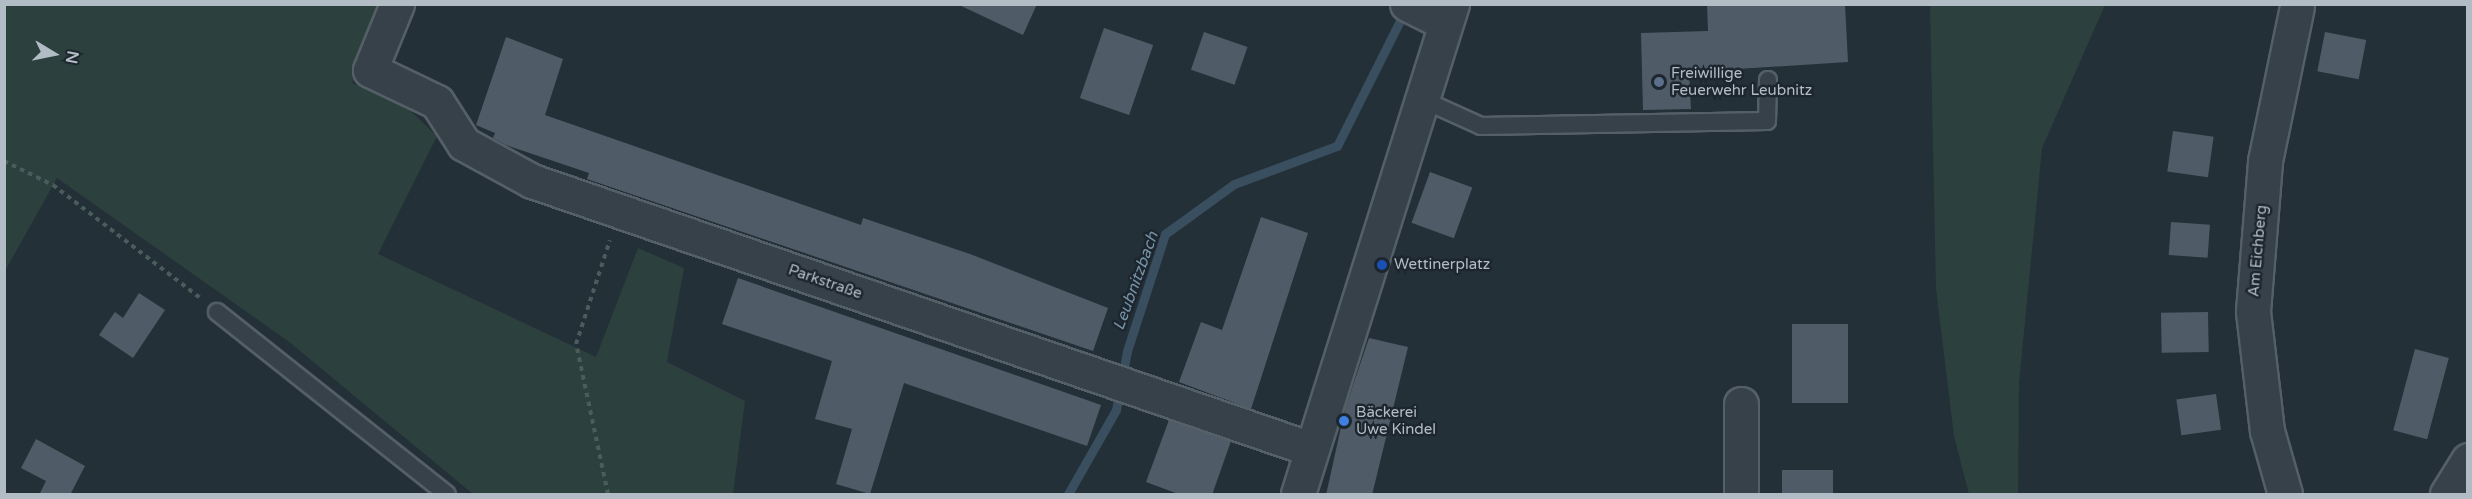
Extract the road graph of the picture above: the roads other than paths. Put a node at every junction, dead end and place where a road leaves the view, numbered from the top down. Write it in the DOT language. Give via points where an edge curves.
graph roads {
  1 [pos="397,4"];
  2 [pos="2297,7"];
  3 [pos="1432,11"];
  4 [pos="1768,80"];
  5 [pos="1419,98"];
  6 [pos="217,312"];
  7 [pos="1742,404"];
  8 [pos="1308,448"];
  9 [pos="2468,460"];
  10 [pos="447,495"];
  11 [pos="1298,495"];
  12 [pos="1741,495"];
  13 [pos="2285,495"];
  14 [pos="2447,495"];
  1 -- 8 [label="street, Parkstraße" via="370,70 437,102 464,144 532,181"];
  2 -- 13 [label="street, Am Eichberg" via="2265,161 2253,311 2267,431"];
  3 -- 5 [label="street"];
  4 -- 5 [label="lane" via="1767,121 1481,126"];
  5 -- 8 [label="street"];
  6 -- 10 [label="lane"];
  7 -- 12 [label="street"];
  8 -- 11 [label="street"];
  9 -- 14 [label="street"];
}
